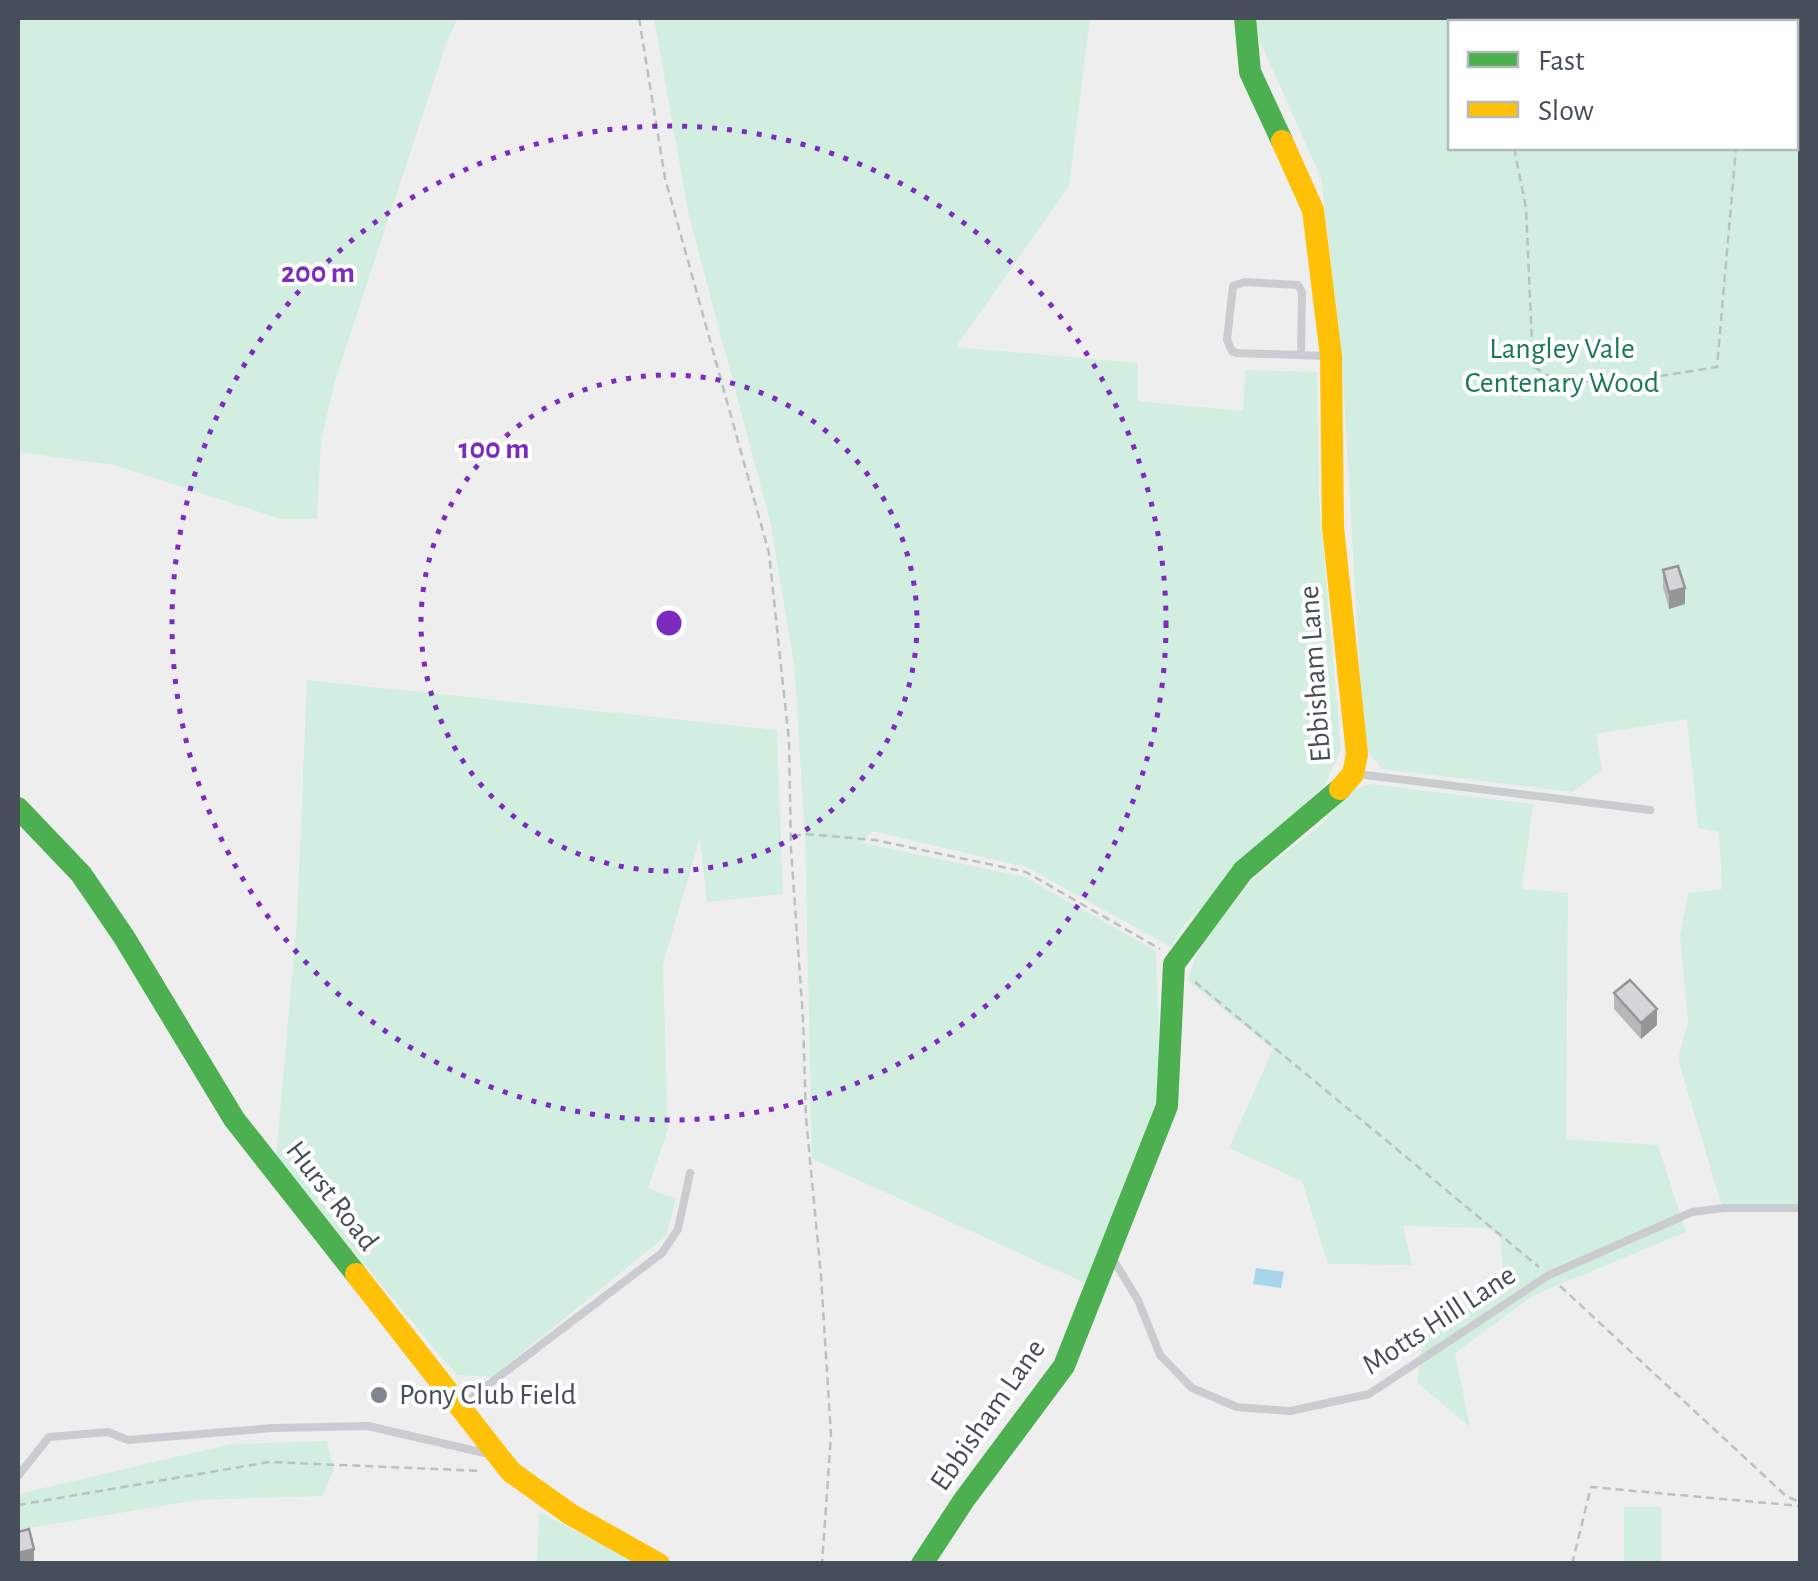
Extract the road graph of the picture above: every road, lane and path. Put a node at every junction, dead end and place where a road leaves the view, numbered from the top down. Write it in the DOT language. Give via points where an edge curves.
graph roads {
  1 [pos="639,18"];
  2 [pos="1245,18"];
  3 [pos="1514,150"];
  4 [pos="1736,150"];
  5 [pos="1301,355"];
  6 [pos="1331,356"];
  7 [pos="1352,774"];
  8 [pos="18,808"];
  9 [pos="1650,810"];
  10 [pos="791,836"];
  11 [pos="1174,964"];
  12 [pos="690,1174"];
  13 [pos="1800,1208"];
  14 [pos="1110,1252"];
  15 [pos="1549,1275"];
  16 [pos="460,1407"];
  17 [pos="504,1464"];
  18 [pos="18,1476"];
  19 [pos="1800,1504"];
  20 [pos="18,1506"];
  21 [pos="659,1564"];
  22 [pos="822,1564"];
  23 [pos="922,1564"];
  24 [pos="1572,1564"];
  1 -- 10 [label="path" via="665,178 769,554 790,741"];
  2 -- 6 [label="street, Ebbisham Lane" via="1250,72 1313,210"];
  3 -- 4 [label="path" via="1526,208 1533,366 1554,380 1615,383 1716,367"];
  5 -- 5 [label="lane" via="1232,350 1227,340 1233,286 1298,285"];
  5 -- 6 [label="lane"];
  6 -- 7 [label="street, Ebbisham Lane" via="1334,528 1357,754"];
  7 -- 9 [label="lane"];
  7 -- 11 [label="street, Ebbisham Lane" via="1336,795 1243,871"];
  8 -- 16 [label="street, Hurst Road" via="81,874 234,1119"];
  10 -- 11 [label="path" via="875,840 1026,872 1161,949"];
  10 -- 22 [label="path" via="831,1435"];
  11 -- 14 [label="street, Ebbisham Lane" via="1167,1106"];
  11 -- 15 [label="path"];
  12 -- 16 [label="lane" via="678,1228 662,1252"];
  13 -- 15 [label="lane, Motts Hill Lane" via="1692,1212"];
  14 -- 15 [label="lane, Motts Hill Lane" via="1160,1355 1192,1388 1237,1407 1290,1412 1369,1394"];
  14 -- 23 [label="street, Ebbisham Lane" via="1064,1366"];
  15 -- 19 [label="path"];
  16 -- 17 [label="street, Hurst Road"];
  17 -- 18 [label="lane" via="368,1426 128,1440 108,1432 50,1437"];
  17 -- 20 [label="path" via="269,1462"];
  17 -- 21 [label="street, Hurst Road" via="570,1514"];
  19 -- 24 [label="path" via="1591,1488"];
}
